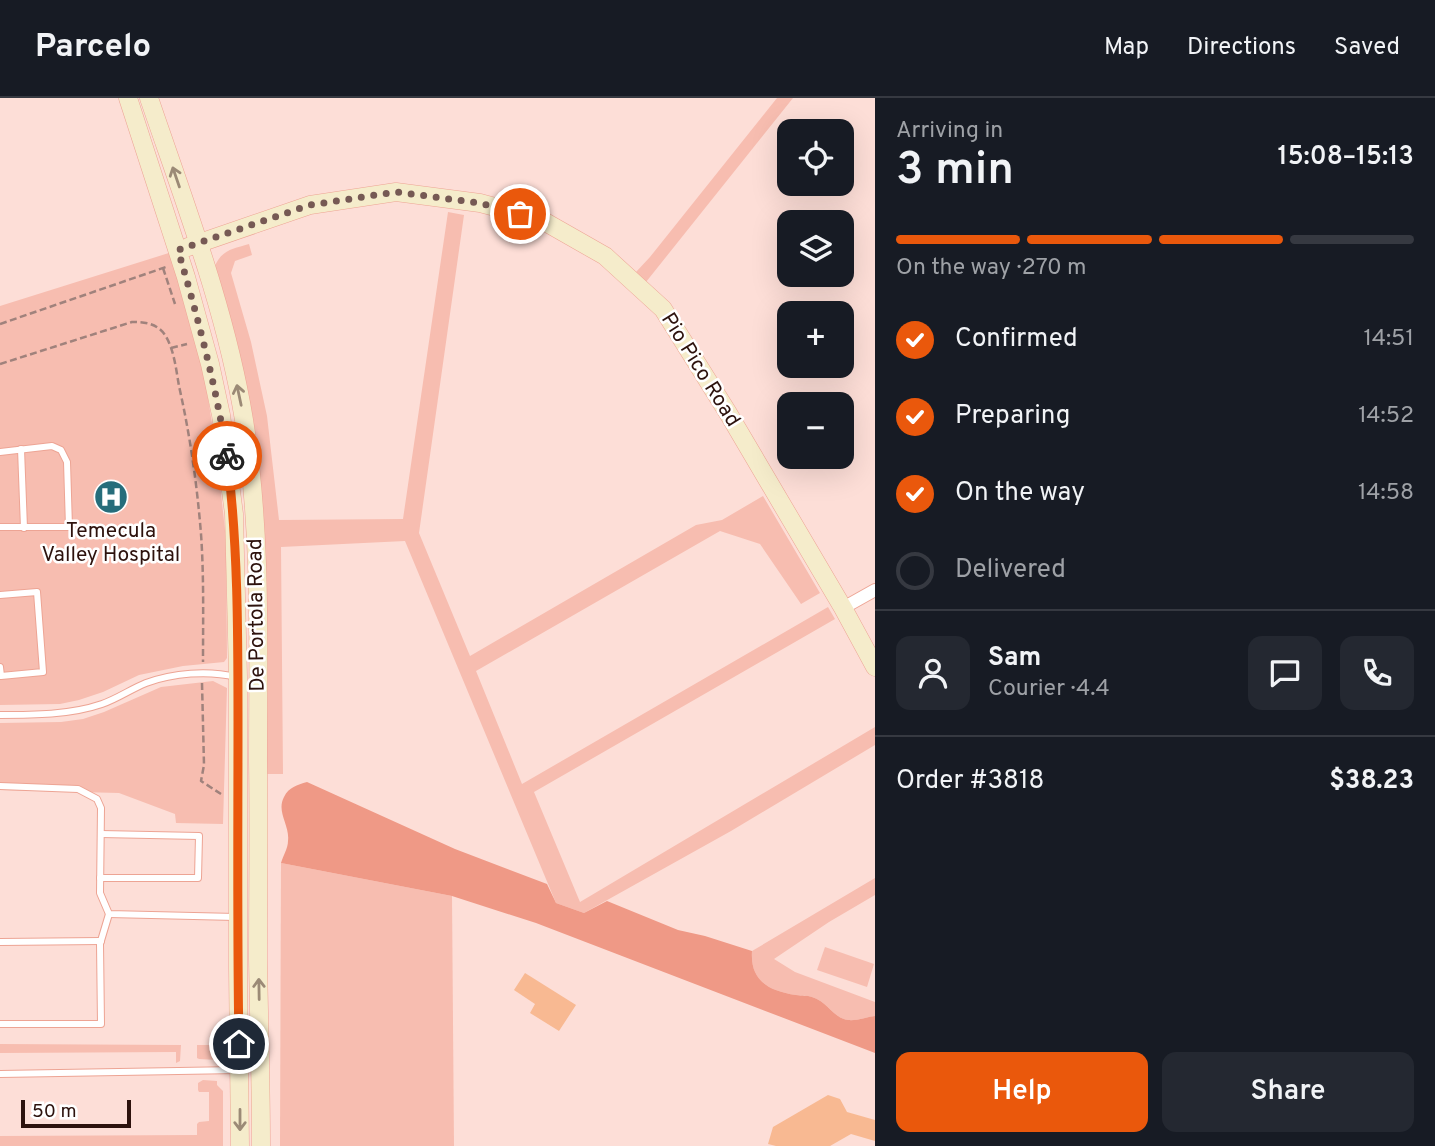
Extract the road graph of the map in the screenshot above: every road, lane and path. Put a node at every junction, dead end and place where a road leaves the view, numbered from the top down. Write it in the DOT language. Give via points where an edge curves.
graph roads {
  1 [pos="128,98"];
  2 [pos="149,98"];
  3 [pos="198,243"];
  4 [pos="180,256"];
  5 [pos="163,268"];
  6 [pos="176,304"];
  7 [pos="0,324"];
  8 [pos="188,341"];
  9 [pos="171,348"];
  10 [pos="0,365"];
  11 [pos="21,449"];
  12 [pos="0,452"];
  13 [pos="0,527"];
  14 [pos="24,528"];
  15 [pos="875,590"];
  16 [pos="0,595"];
  17 [pos="843,608"];
  18 [pos="0,667"];
  19 [pos="875,667"];
  20 [pos="203,673"];
  21 [pos="238,677"];
  22 [pos="0,715"];
  23 [pos="0,786"];
  24 [pos="226,797"];
  25 [pos="101,835"];
  26 [pos="259,854"];
  27 [pos="100,878"];
  28 [pos="109,914"];
  29 [pos="238,917"];
  30 [pos="100,941"];
  31 [pos="0,942"];
  32 [pos="0,1024"];
  33 [pos="240,1070"];
  34 [pos="0,1074"];
  35 [pos="240,1146"];
  36 [pos="261,1146"];
  1 -- 4 [label="main road, De Portola Road"];
  3 -- 2 [label="main road, De Portola Road, one-way"];
  3 -- 4 [label="main road, Pio Pico Road"];
  3 -- 17 [label="main road, Pio Pico Road" via="310,205 396,192 480,203 540,219 605,256 663,309"];
  26 -- 3 [label="main road, De Portola Road, one-way" via="257,543 250,460 229,350"];
  4 -- 5 [label="path"];
  4 -- 21 [label="main road, De Portola Road" via="210,364 228,457"];
  5 -- 6 [label="path"];
  5 -- 7 [label="path"];
  8 -- 9 [label="path"];
  9 -- 10 [label="path" via="156,326 132,322"];
  9 -- 20 [label="path" via="197,487"];
  11 -- 12 [label="lane"];
  11 -- 14 [label="lane"];
  11 -- 14 [label="lane" via="52,446 61,450 67,462 69,527"];
  13 -- 14 [label="lane"];
  15 -- 17 [label="street"];
  16 -- 18 [label="lane" via="37,592 43,672 1,676"];
  17 -- 19 [label="main road, Pio Pico Road"];
  20 -- 21 [label="lane"];
  20 -- 22 [label="lane" via="147,683 102,704 76,710"];
  20 -- 24 [label="path" via="201,781"];
  21 -- 26 [label="main road" via="251,691 251,820"];
  21 -- 29 [label="main road, De Portola Road"];
  23 -- 25 [label="lane" via="78,789 97,799 102,808"];
  25 -- 27 [label="lane"];
  25 -- 27 [label="lane" via="199,836 198,878"];
  36 -- 26 [label="main road, De Portola Road, one-way"];
  27 -- 28 [label="lane"];
  28 -- 29 [label="lane"];
  28 -- 30 [label="lane"];
  29 -- 33 [label="main road, De Portola Road"];
  30 -- 31 [label="lane"];
  30 -- 32 [label="lane" via="101,1024"];
  33 -- 34 [label="lane"];
  33 -- 35 [label="main road, De Portola Road, one-way"];
}
